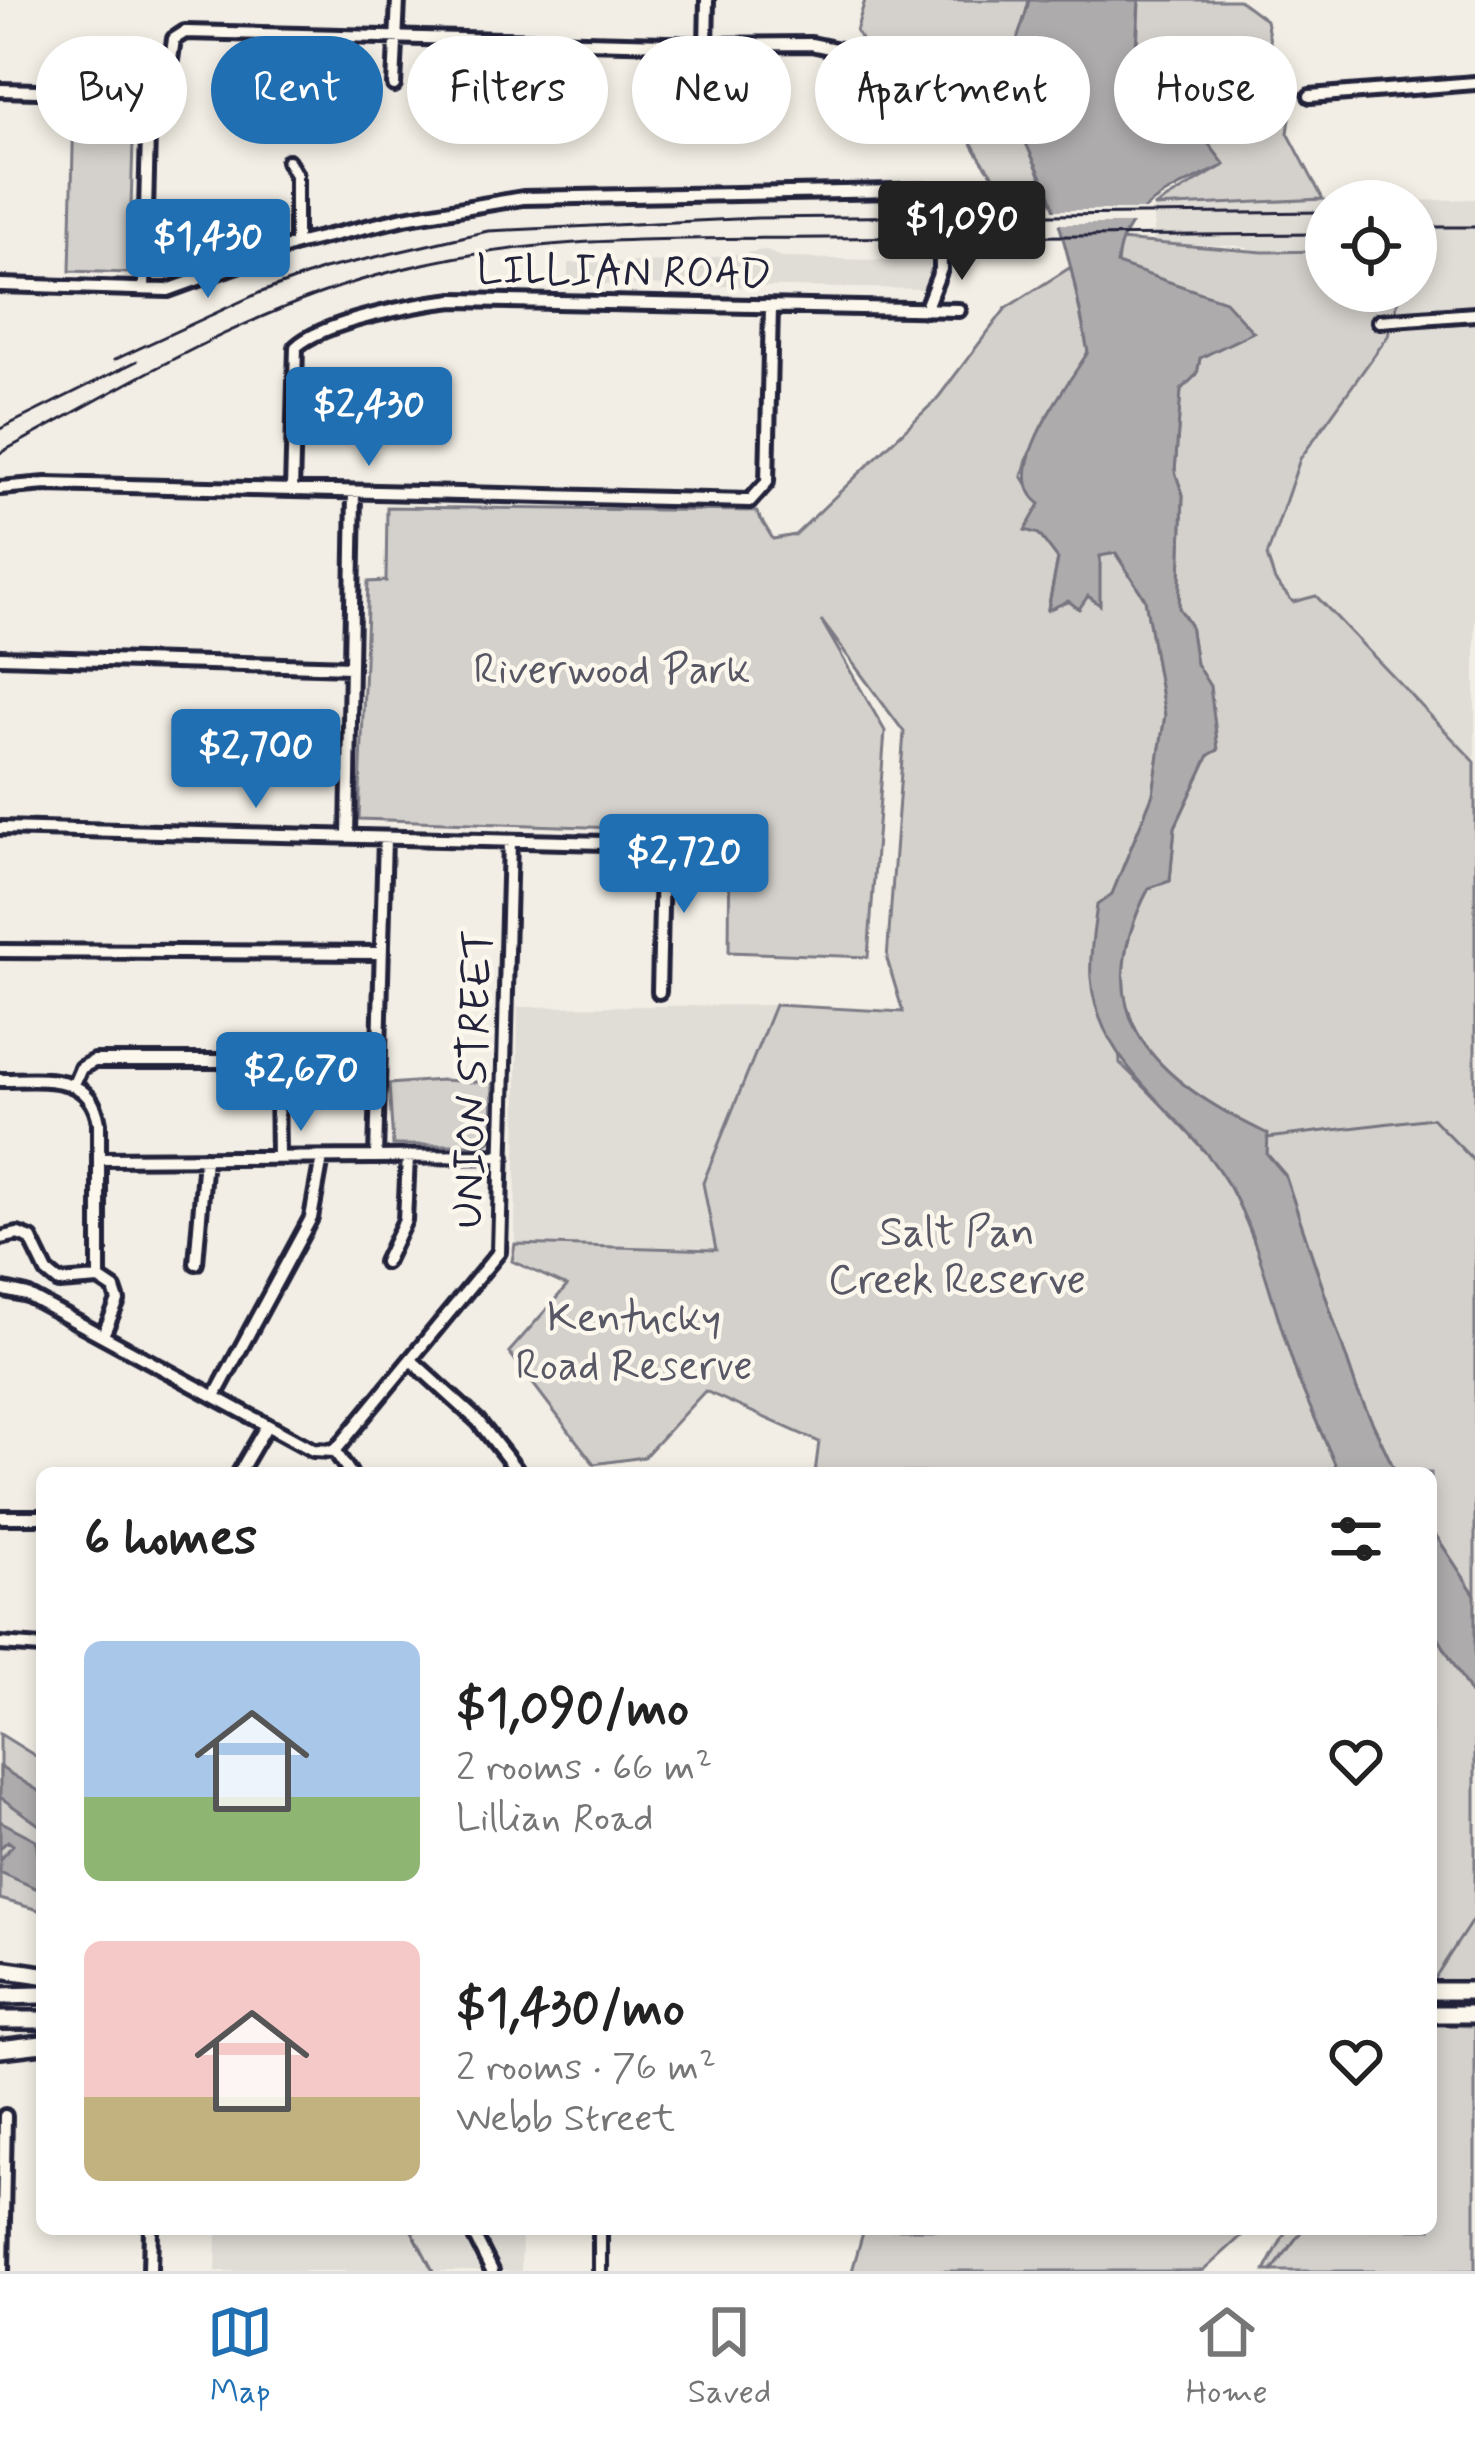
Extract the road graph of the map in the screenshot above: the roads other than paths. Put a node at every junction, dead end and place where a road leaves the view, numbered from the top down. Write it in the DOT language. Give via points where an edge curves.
graph roads {
  1 [pos="398,0"];
  2 [pos="707,0"];
  3 [pos="178,36"];
  4 [pos="706,36"];
  5 [pos="398,37"];
  6 [pos="632,43"];
  7 [pos="1475,83"];
  8 [pos="394,85"];
  9 [pos="0,90"];
  10 [pos="36,91"];
  11 [pos="1310,96"];
  12 [pos="147,144"];
  13 [pos="288,161"];
  14 [pos="296,244"];
  15 [pos="0,285"];
  16 [pos="144,290"];
  17 [pos="770,307"];
  18 [pos="925,310"];
  19 [pos="959,310"];
  20 [pos="1475,314"];
  21 [pos="1379,321"];
  22 [pos="0,488"];
  23 [pos="292,490"];
  24 [pos="354,492"];
  25 [pos="0,657"];
  26 [pos="351,667"];
  27 [pos="0,828"];
  28 [pos="348,836"];
  29 [pos="385,838"];
  30 [pos="510,841"];
  31 [pos="0,951"];
  32 [pos="381,953"];
  33 [pos="659,992"];
  34 [pos="0,1080"];
  35 [pos="74,1084"];
  36 [pos="376,1156"];
  37 [pos="408,1156"];
  38 [pos="503,1156"];
  39 [pos="322,1157"];
  40 [pos="206,1158"];
  41 [pos="278,1158"];
  42 [pos="99,1159"];
  43 [pos="0,1238"];
  44 [pos="385,1262"];
  45 [pos="196,1263"];
  46 [pos="99,1279"];
  47 [pos="0,1288"];
  48 [pos="103,1335"];
  49 [pos="411,1360"];
  50 [pos="215,1396"];
  51 [pos="238,1409"];
  52 [pos="266,1425"];
  53 [pos="255,1446"];
  54 [pos="335,1451"];
  55 [pos="243,1467"];
  56 [pos="346,1467"];
  57 [pos="510,1467"];
  58 [pos="0,1516"];
  59 [pos="36,1517"];
  60 [pos="0,1643"];
  61 [pos="36,1646"];
  62 [pos="0,1970"];
  63 [pos="36,1974"];
  64 [pos="1437,1991"];
  65 [pos="1475,1991"];
  66 [pos="0,1996"];
  67 [pos="36,1996"];
  68 [pos="1437,2014"];
  69 [pos="1475,2014"];
  70 [pos="0,2020"];
  71 [pos="36,2020"];
  72 [pos="36,2045"];
  73 [pos="0,2049"];
  74 [pos="5,2116"];
  75 [pos="2,2178"];
  76 [pos="151,2235"];
  77 [pos="474,2235"];
  78 [pos="601,2235"];
  79 [pos="2,2271"];
  80 [pos="150,2271"];
  81 [pos="492,2271"];
  82 [pos="600,2271"];
  1 -- 5 [label="street"];
  2 -- 4 [label="street"];
  3 -- 5 [label="street"];
  5 -- 6 [label="street"];
  5 -- 8 [label="street"];
  7 -- 11 [label="street"];
  9 -- 10 [label="street"];
  12 -- 16 [label="street"];
  13 -- 14 [label="street" via="296,175"];
  14 -- 16 [label="street" via="169,290"];
  14 -- 18 [label="street" via="523,198 946,192 941,268"];
  15 -- 16 [label="street"];
  17 -- 18 [label="street, LILLIAN ROAD"];
  17 -- 23 [label="street, LILLIAN ROAD" via="446,300 310,337 296,347"];
  17 -- 24 [label="street" via="766,482 754,499"];
  18 -- 19 [label="street, LILLIAN ROAD"];
  20 -- 21 [label="street"];
  22 -- 23 [label="street"];
  23 -- 24 [label="street"];
  24 -- 26 [label="street"];
  25 -- 26 [label="street"];
  26 -- 28 [label="street"];
  27 -- 28 [label="street"];
  28 -- 29 [label="street"];
  29 -- 30 [label="street"];
  29 -- 32 [label="street"];
  30 -- 33 [label="street" via="657,851"];
  30 -- 38 [label="street, UNION STREET"];
  31 -- 32 [label="street"];
  32 -- 36 [label="street"];
  34 -- 35 [label="street"];
  35 -- 41 [label="street" via="94,1060 269,1061 277,1075"];
  35 -- 42 [label="street" via="97,1110"];
  36 -- 37 [label="street"];
  36 -- 39 [label="street"];
  37 -- 38 [label="street"];
  37 -- 44 [label="street" via="404,1225"];
  38 -- 49 [label="street, UNION STREET" via="496,1259"];
  39 -- 41 [label="street"];
  39 -- 50 [label="street" via="306,1228"];
  40 -- 41 [label="street"];
  40 -- 42 [label="street"];
  40 -- 45 [label="street"];
  42 -- 46 [label="street"];
  43 -- 46 [label="street" via="31,1239 59,1282"];
  46 -- 48 [label="street" via="118,1301"];
  47 -- 48 [label="street"];
  48 -- 50 [label="street"];
  49 -- 54 [label="street, UNION STREET"];
  49 -- 57 [label="street" via="470,1413"];
  50 -- 51 [label="street"];
  51 -- 52 [label="street"];
  51 -- 53 [label="street"];
  52 -- 53 [label="street"];
  52 -- 54 [label="street" via="313,1450"];
  53 -- 55 [label="street"];
  54 -- 56 [label="street"];
  58 -- 59 [label="street"];
  60 -- 61 [label="street"];
  62 -- 63 [label="highway"];
  64 -- 65 [label="highway"];
  66 -- 67 [label="highway"];
  68 -- 69 [label="highway"];
  70 -- 71 [label="highway"];
  72 -- 73 [label="highway"];
  74 -- 75 [label="street"];
  75 -- 79 [label="street"];
  76 -- 80 [label="street"];
  77 -- 81 [label="street"];
  78 -- 82 [label="street"];
}
